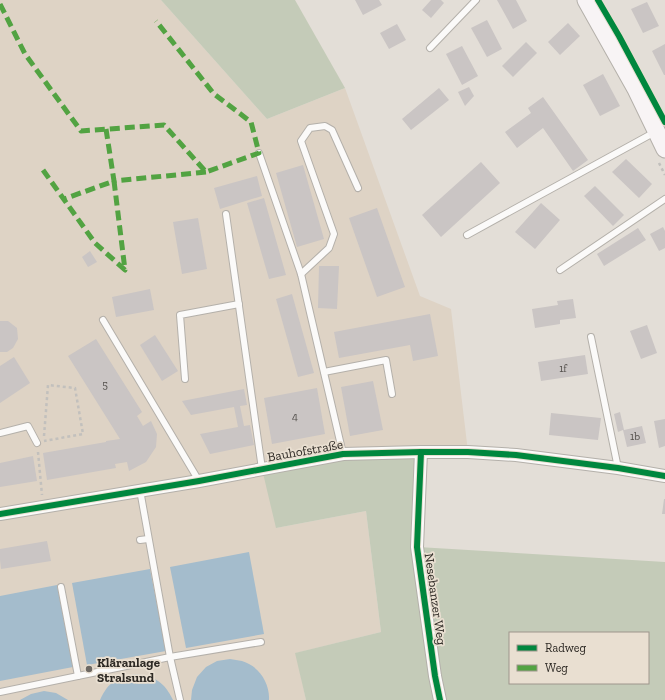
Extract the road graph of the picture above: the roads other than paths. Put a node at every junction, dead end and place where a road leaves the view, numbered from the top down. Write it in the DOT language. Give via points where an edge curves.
graph roads {
  1 [pos="476,0"];
  2 [pos="586,0"];
  3 [pos="430,48"];
  4 [pos="657,132"];
  5 [pos="665,149"];
  6 [pos="259,153"];
  7 [pos="358,188"];
  8 [pos="665,199"];
  9 [pos="226,214"];
  10 [pos="467,235"];
  11 [pos="560,270"];
  12 [pos="301,274"];
  13 [pos="239,304"];
  14 [pos="103,320"];
  15 [pos="591,337"];
  16 [pos="324,372"];
  17 [pos="185,379"];
  18 [pos="392,394"];
  19 [pos="0,433"];
  20 [pos="40,442"];
  21 [pos="421,452"];
  22 [pos="343,454"];
  23 [pos="618,468"];
  24 [pos="262,469"];
  25 [pos="665,476"];
  26 [pos="199,481"];
  27 [pos="140,490"];
  28 [pos="0,514"];
  29 [pos="148,539"];
  30 [pos="140,540"];
  31 [pos="61,587"];
  32 [pos="261,642"];
  33 [pos="170,657"];
  34 [pos="78,676"];
  35 [pos="0,692"];
  36 [pos="180,700"];
  37 [pos="440,700"];
  1 -- 3 [label="lane"];
  2 -- 4 [label="main road"];
  4 -- 5 [label="main road"];
  4 -- 10 [label="lane"];
  6 -- 12 [label="lane"];
  7 -- 12 [label="lane" via="332,130 325,126 310,128 300,141 334,234 329,248"];
  8 -- 11 [label="lane"];
  9 -- 13 [label="lane"];
  12 -- 16 [label="lane"];
  13 -- 17 [label="lane" via="180,315"];
  13 -- 24 [label="lane"];
  14 -- 26 [label="lane"];
  15 -- 23 [label="lane"];
  16 -- 18 [label="lane" via="386,360"];
  16 -- 22 [label="lane"];
  19 -- 20 [label="lane" via="28,426"];
  21 -- 22 [label="street, Bauhofstraße"];
  21 -- 23 [label="street, Bauhofstraße" via="516,455"];
  21 -- 37 [label="street, Nesebanzer Weg" via="417,547"];
  22 -- 24 [label="street, Bauhofstraße"];
  23 -- 25 [label="street, Bauhofstraße"];
  24 -- 26 [label="street, Bauhofstraße"];
  26 -- 27 [label="street, Bauhofstraße"];
  27 -- 28 [label="street, Bauhofstraße"];
  27 -- 29 [label="lane"];
  29 -- 30 [label="lane"];
  29 -- 33 [label="lane"];
  31 -- 34 [label="lane"];
  32 -- 33 [label="lane"];
  33 -- 34 [label="lane"];
  33 -- 36 [label="lane"];
  34 -- 35 [label="lane"];
}
